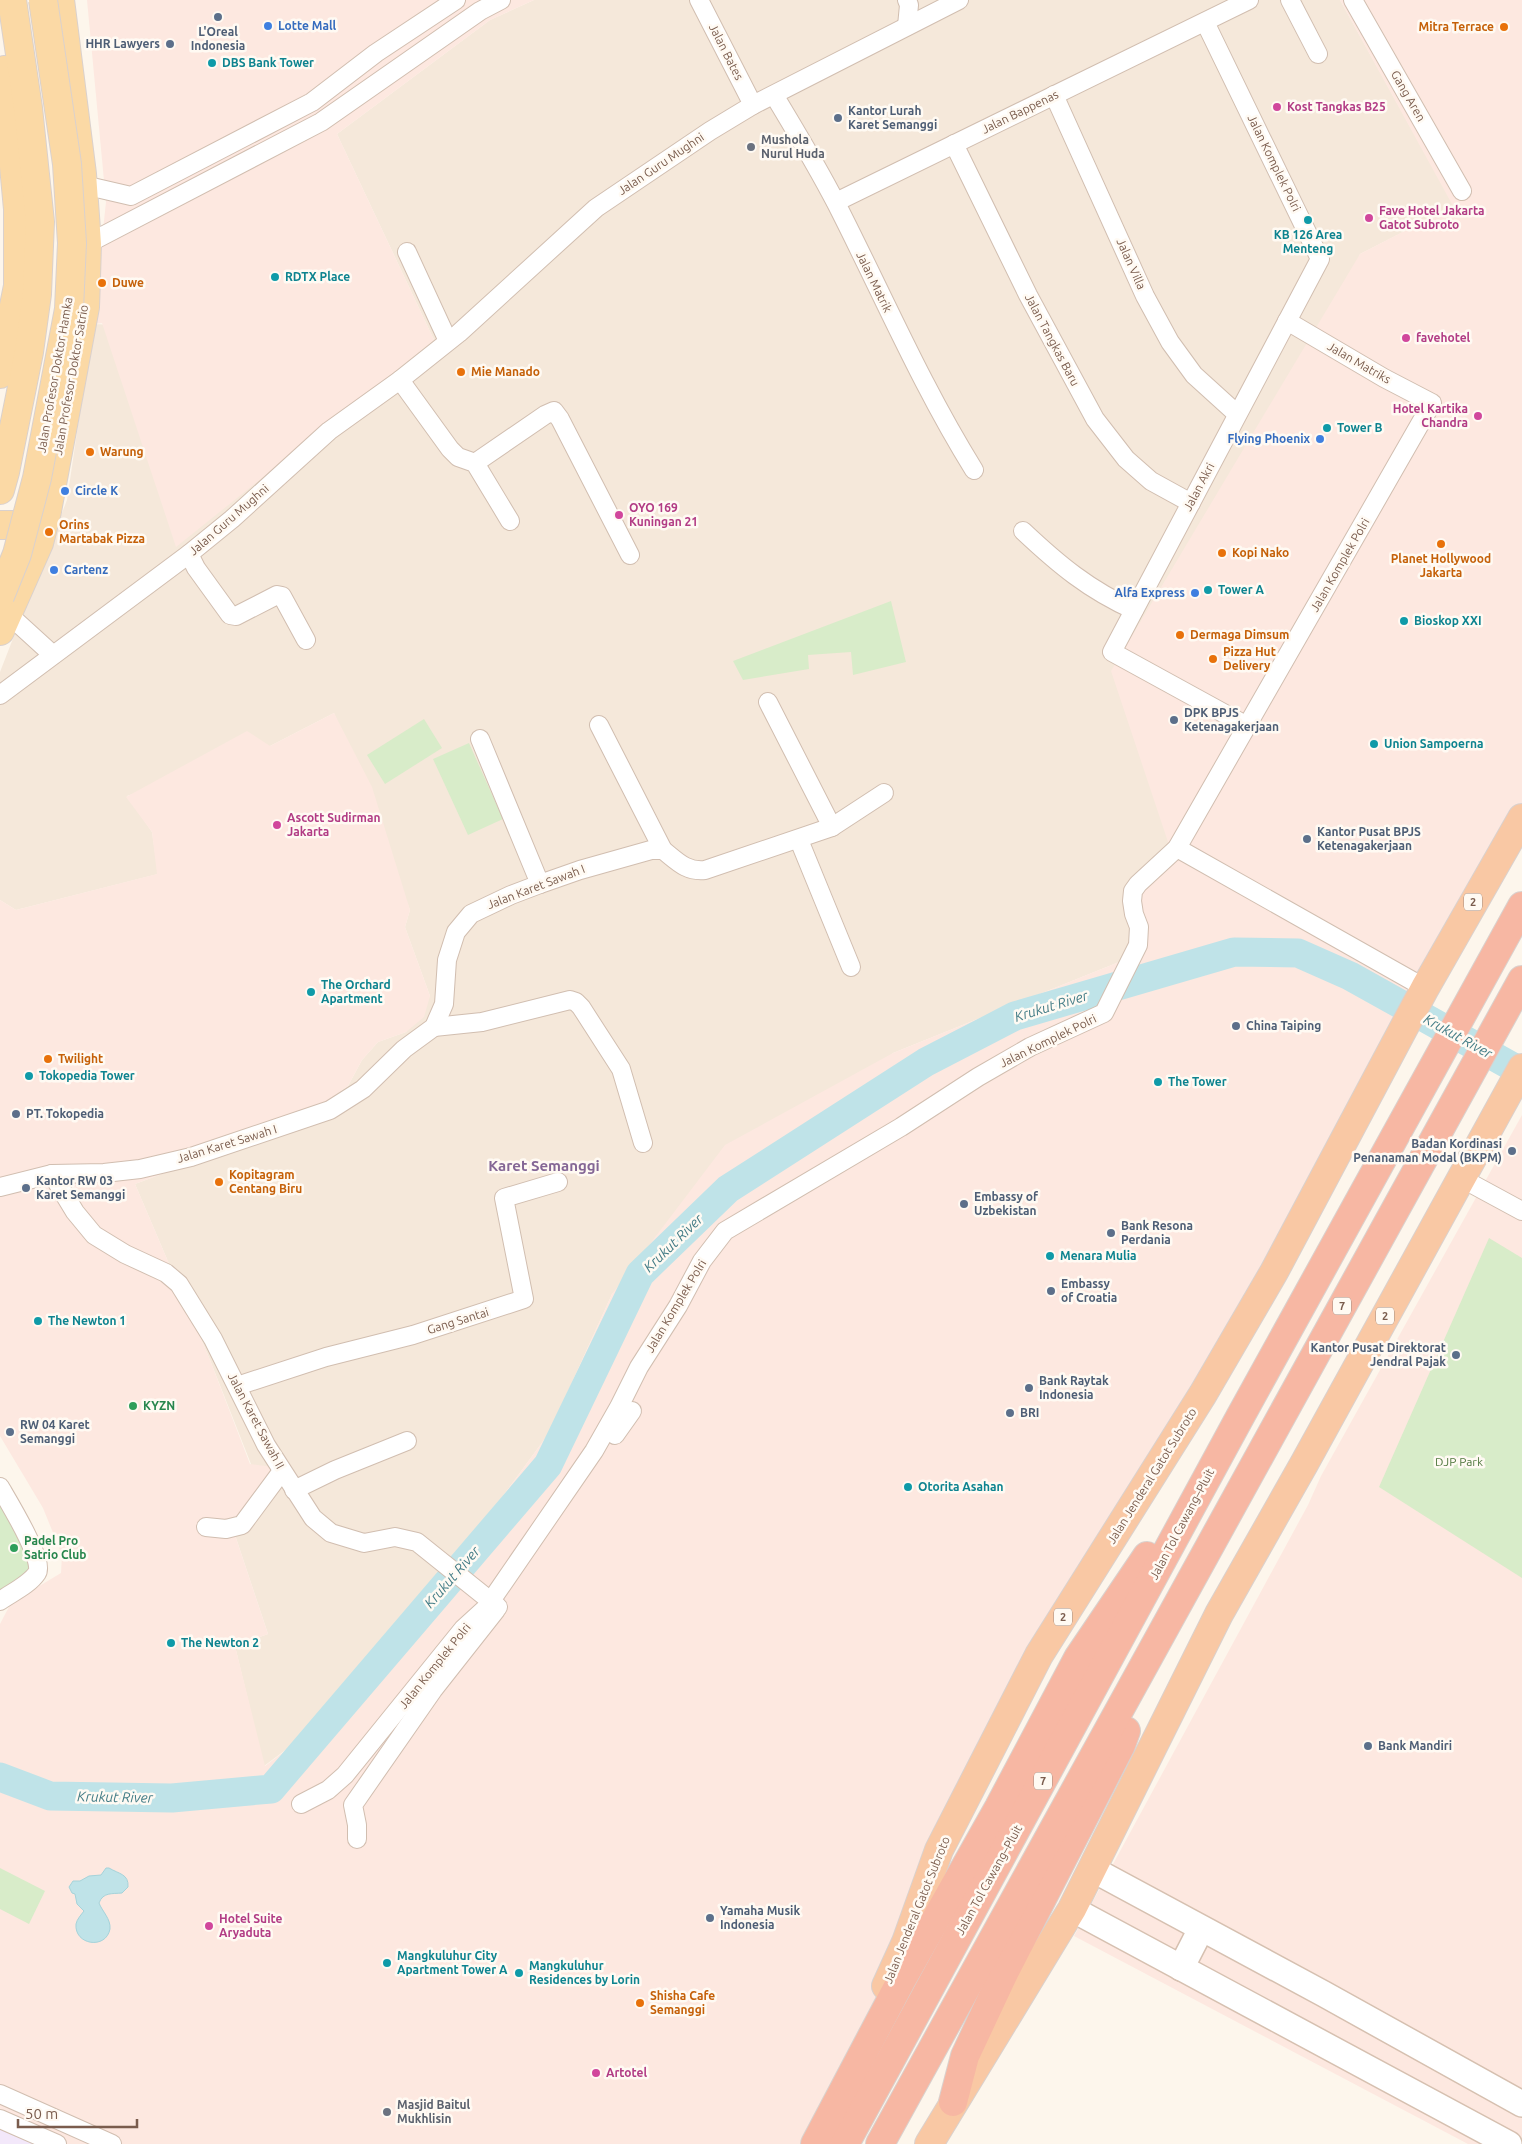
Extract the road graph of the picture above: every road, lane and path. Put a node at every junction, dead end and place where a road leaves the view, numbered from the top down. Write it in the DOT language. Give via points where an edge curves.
graph roads {
  1 [pos="12,0"];
  2 [pos="43,0"];
  3 [pos="60,0"];
  4 [pos="456,0"];
  5 [pos="500,0"];
  6 [pos="699,0"];
  7 [pos="907,0"];
  8 [pos="959,0"];
  9 [pos="1249,0"];
  10 [pos="1290,0"];
  11 [pos="1353,0"];
  12 [pos="477,5"];
  13 [pos="1205,22"];
  14 [pos="907,26"];
  15 [pos="0,42"];
  16 [pos="1318,54"];
  17 [pos="774,95"];
  18 [pos="1054,95"];
  19 [pos="753,105"];
  20 [pos="954,144"];
  21 [pos="82,174"];
  22 [pos="1462,191"];
  23 [pos="131,196"];
  24 [pos="836,202"];
  25 [pos="141,216"];
  26 [pos="87,244"];
  27 [pos="407,252"];
  28 [pos="1286,321"];
  29 [pos="448,342"];
  30 [pos="0,374"];
  31 [pos="400,380"];
  32 [pos="1432,403"];
  33 [pos="1237,414"];
  34 [pos="475,463"];
  35 [pos="974,470"];
  36 [pos="0,490"];
  37 [pos="1190,502"];
  38 [pos="47,511"];
  39 [pos="510,521"];
  40 [pos="0,525"];
  41 [pos="1023,531"];
  42 [pos="189,554"];
  43 [pos="630,555"];
  44 [pos="1134,610"];
  45 [pos="3,614"];
  46 [pos="306,640"];
  47 [pos="53,655"];
  48 [pos="0,695"];
  49 [pos="768,702"];
  50 [pos="599,725"];
  51 [pos="1247,726"];
  52 [pos="480,738"];
  53 [pos="884,793"];
  54 [pos="1522,818"];
  55 [pos="832,827"];
  56 [pos="799,840"];
  57 [pos="1177,848"];
  58 [pos="663,850"];
  59 [pos="540,884"];
  60 [pos="1522,906"];
  61 [pos="851,967"];
  62 [pos="1522,980"];
  63 [pos="1422,996"];
  64 [pos="434,1027"];
  65 [pos="1522,1068"];
  66 [pos="643,1143"];
  67 [pos="52,1174"];
  68 [pos="1461,1178"];
  69 [pos="558,1182"];
  70 [pos="0,1187"];
  71 [pos="1522,1211"];
  72 [pos="237,1386"];
  73 [pos="632,1411"];
  74 [pos="1240,1417"];
  75 [pos="407,1441"];
  76 [pos="282,1471"];
  77 [pos="0,1487"];
  78 [pos="294,1490"];
  79 [pos="206,1527"];
  80 [pos="0,1601"];
  81 [pos="491,1601"];
  82 [pos="1153,1649"];
  83 [pos="301,1804"];
  84 [pos="357,1839"];
  85 [pos="1092,1870"];
  86 [pos="1072,1909"];
  87 [pos="1201,1929"];
  88 [pos="1181,1968"];
  89 [pos="0,2094"];
  90 [pos="953,2102"];
  91 [pos="1522,2104"];
  92 [pos="0,2119"];
  93 [pos="56,2144"];
  94 [pos="112,2144"];
  95 [pos="802,2144"];
  96 [pos="815,2144"];
  97 [pos="845,2144"];
  98 [pos="880,2144"];
  99 [pos="929,2144"];
  100 [pos="1509,2144"];
  1 -- 36 [label="main road" via="40,222 37,294 29,352"];
  2 -- 45 [label="main road, Jalan Profesor Doktor Hamka, bridge" via="68,164 72,243 69,309 38,478"];
  3 -- 21 [label="main road, Jalan Profesor Doktor Satrio"];
  4 -- 23 [label="street" via="376,53 312,102"];
  5 -- 12 [label="street"];
  6 -- 19 [label="street, Jalan Bates"];
  7 -- 14 [label="street"];
  8 -- 14 [label="street, Jalan Guru Mughni"];
  9 -- 13 [label="street, Jalan Bappenas"];
  10 -- 16 [label="street"];
  11 -- 22 [label="street, Gang Aren"];
  12 -- 25 [label="street" via="321,122"];
  13 -- 18 [label="street, Jalan Bappenas"];
  13 -- 28 [label="street, Jalan Komplek Polri" via="1320,259"];
  14 -- 17 [label="street, Jalan Guru Mughni"];
  15 -- 30 [label="main road" via="18,209 18,286"];
  17 -- 19 [label="street, Jalan Guru Mughni"];
  17 -- 24 [label="street, Jalan Matrik"];
  18 -- 20 [label="street, Jalan Bappenas"];
  18 -- 33 [label="street, Jalan Villa" via="1145,296 1170,342 1194,375"];
  19 -- 29 [label="street, Jalan Guru Mughni" via="596,208"];
  20 -- 24 [label="street, Jalan Bappenas"];
  20 -- 37 [label="street, Jalan Tangkas Baru" via="1028,295 1095,419 1126,459 1151,481"];
  21 -- 23 [label="street" via="88,186"];
  21 -- 26 [label="main road, Jalan Profesor Doktor Satrio"];
  23 -- 25 [label="street" via="128,204 132,213"];
  24 -- 35 [label="street, Jalan Matrik" via="906,348 946,425"];
  25 -- 26 [label="street"];
  26 -- 38 [label="main road, Jalan Profesor Doktor Satrio" via="86,307"];
  27 -- 29 [label="street"];
  28 -- 32 [label="street, Jalan Matriks"];
  28 -- 33 [label="street, Jalan Akri"];
  29 -- 31 [label="street, Jalan Guru Mughni"];
  31 -- 34 [label="street" via="450,450 458,457"];
  31 -- 42 [label="street, Jalan Guru Mughni" via="329,431"];
  32 -- 51 [label="street, Jalan Komplek Polri"];
  33 -- 37 [label="street, Jalan Akri"];
  34 -- 39 [label="street"];
  34 -- 43 [label="street" via="554,411"];
  37 -- 44 [label="street, Jalan Akri"];
  38 -- 40 [label="main road" via="16,525"];
  38 -- 45 [label="main road, Jalan Profesor Doktor Satrio" via="39,543"];
  41 -- 44 [label="street" via="1059,565 1084,583"];
  42 -- 46 [label="street" via="230,615 236,616 277,595 282,596"];
  42 -- 47 [label="street, Jalan Guru Mughni"];
  44 -- 51 [label="street, Jalan Akri" via="1112,652"];
  45 -- 47 [label="street"];
  47 -- 48 [label="street, Jalan Guru Mughni"];
  49 -- 55 [label="street"];
  50 -- 58 [label="street"];
  51 -- 57 [label="street, Jalan Komplek Polri"];
  52 -- 59 [label="street"];
  53 -- 55 [label="street"];
  54 -- 63 [label="highway, Jalan Jenderal Gatot Subroto / 2"];
  55 -- 56 [label="street"];
  56 -- 58 [label="street" via="694,871 684,868"];
  56 -- 61 [label="street"];
  57 -- 63 [label="street"];
  57 -- 81 [label="street, Jalan Komplek Polri" via="1133,891 1134,914 1139,927 1138,945 1104,1013 1030,1047 978,1077 725,1232 702,1261 594,1451"];
  58 -- 59 [label="street, Jalan Karet Sawah I" via="618,858"];
  59 -- 64 [label="street, Jalan Karet Sawah I" via="481,908 471,914 456,932 447,960 444,1004"];
  60 -- 74 [label="highway, Jalan Tol Cawang–Pluit / 7"];
  62 -- 82 [label="highway, 7"];
  63 -- 95 [label="highway, Jalan Jenderal Gatot Subroto / 2" via="1274,1272 1208,1386 1039,1655 939,1850 885,1990"];
  64 -- 66 [label="street" via="482,1022 570,1000 576,1002 621,1069"];
  64 -- 67 [label="street, Jalan Karet Sawah I" via="404,1049 363,1089 330,1110 191,1157 140,1169"];
  65 -- 68 [label="highway, 2"];
  67 -- 70 [label="street, Jalan Karet Sawah I"];
  67 -- 72 [label="street, Jalan Karet Sawah II" via="75,1212 94,1235 166,1273 179,1284"];
  68 -- 71 [label="street"];
  68 -- 85 [label="highway, 2" via="1219,1614"];
  69 -- 72 [label="street, Gang Santai" via="504,1198 524,1299"];
  72 -- 76 [label="street, Jalan Karet Sawah II"];
  73 -- 81 [label="street"];
  74 -- 96 [label="highway" via="1078,1658"];
  74 -- 97 [label="highway, Jalan Tol Cawang–Pluit / 7"];
  75 -- 78 [label="street"];
  76 -- 78 [label="street, Jalan Karet Sawah II"];
  76 -- 79 [label="street" via="242,1525 226,1529"];
  77 -- 80 [label="street" via="39,1564 38,1572 28,1582"];
  78 -- 81 [label="street, Jalan Karet Sawah II" via="313,1518 331,1533 364,1543 395,1537 417,1542"];
  81 -- 83 [label="street, Jalan Komplek Polri" via="463,1629 345,1775 328,1790"];
  81 -- 84 [label="street" via="434,1690 353,1805"];
  82 -- 90 [label="highway" via="1121,1745 1003,1975 969,2048"];
  82 -- 98 [label="highway, 7"];
  85 -- 86 [label="highway, 2"];
  85 -- 87 [label="main road"];
  86 -- 88 [label="main road"];
  86 -- 90 [label="highway, 2"];
  87 -- 88 [label="main road"];
  87 -- 91 [label="main road"];
  88 -- 100 [label="main road"];
  89 -- 94 [label="street"];
  90 -- 99 [label="highway, 2"];
  92 -- 93 [label="street"];
}
